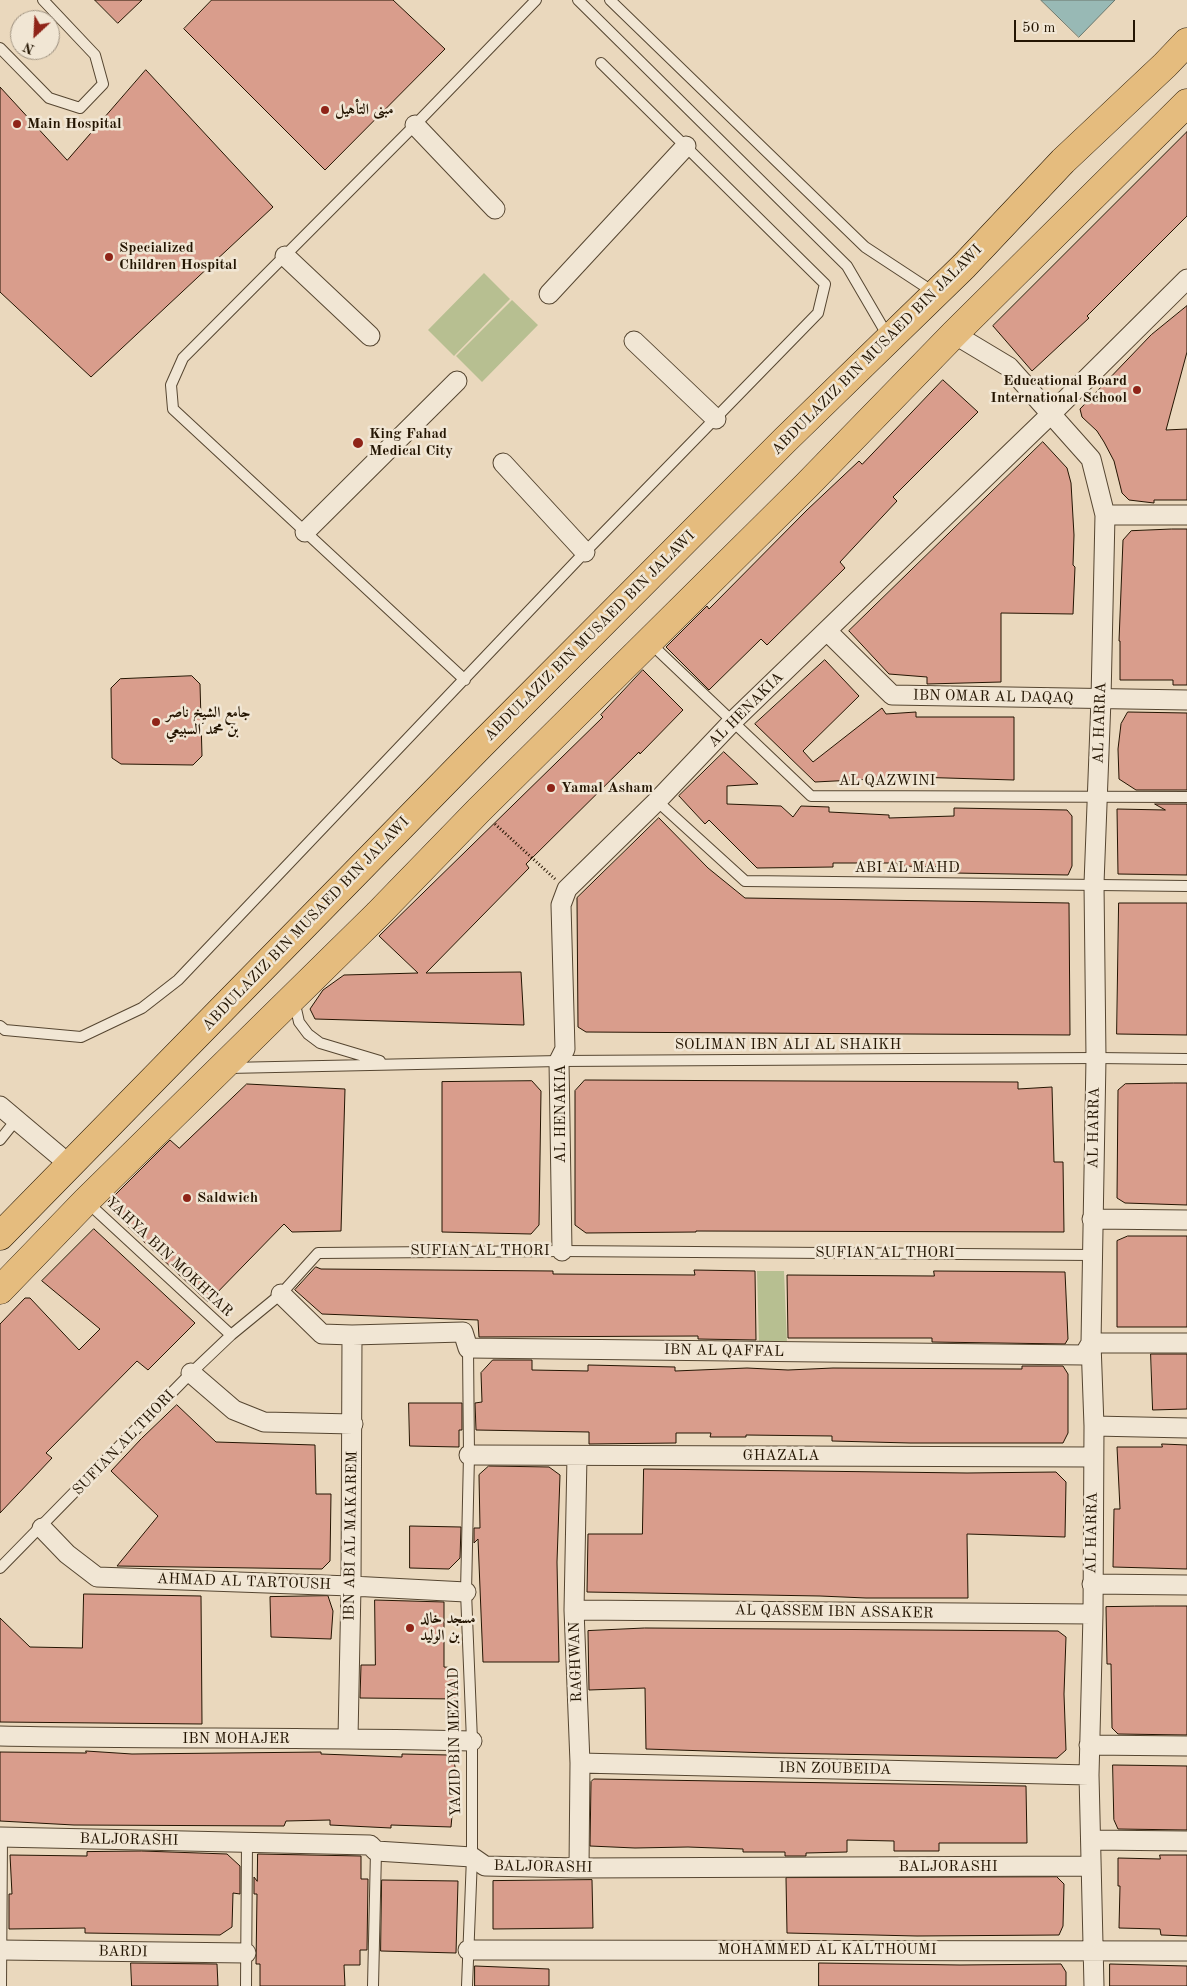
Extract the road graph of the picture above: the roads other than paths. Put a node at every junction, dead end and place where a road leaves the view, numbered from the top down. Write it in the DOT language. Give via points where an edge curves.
graph roads {
  1 [pos="43,0"];
  2 [pos="536,0"];
  3 [pos="578,0"];
  4 [pos="610,0"];
  5 [pos="1187,42"];
  6 [pos="0,48"];
  7 [pos="601,63"];
  8 [pos="1187,102"];
  9 [pos="415,125"];
  10 [pos="686,146"];
  11 [pos="495,209"];
  12 [pos="285,256"];
  13 [pos="1187,279"];
  14 [pos="549,294"];
  15 [pos="936,294"];
  16 [pos="954,334"];
  17 [pos="370,336"];
  18 [pos="889,339"];
  19 [pos="634,341"];
  20 [pos="457,381"];
  21 [pos="1051,414"];
  22 [pos="716,419"];
  23 [pos="503,463"];
  24 [pos="1105,515"];
  25 [pos="1187,515"];
  26 [pos="305,532"];
  27 [pos="586,552"];
  28 [pos="827,631"];
  29 [pos="648,642"];
  30 [pos="465,680"];
  31 [pos="1101,699"];
  32 [pos="1187,700"];
  33 [pos="733,721"];
  34 [pos="1098,797"];
  35 [pos="1187,797"];
  36 [pos="657,801"];
  37 [pos="1094,884"];
  38 [pos="1187,886"];
  39 [pos="293,998"];
  40 [pos="0,1026"];
  41 [pos="1096,1058"];
  42 [pos="1187,1059"];
  43 [pos="559,1061"];
  44 [pos="388,1063"];
  45 [pos="223,1068"];
  46 [pos="0,1106"];
  47 [pos="16,1120"];
  48 [pos="0,1140"];
  49 [pos="70,1166"];
  50 [pos="86,1201"];
  51 [pos="1092,1219"];
  52 [pos="1187,1220"];
  53 [pos="0,1236"];
  54 [pos="562,1251"];
  55 [pos="1092,1255"];
  56 [pos="0,1290"];
  57 [pos="281,1294"];
  58 [pos="231,1335"];
  59 [pos="352,1335"];
  60 [pos="1091,1343"];
  61 [pos="1187,1343"];
  62 [pos="468,1348"];
  63 [pos="192,1373"];
  64 [pos="353,1424"];
  65 [pos="1094,1426"];
  66 [pos="1187,1428"];
  67 [pos="469,1455"];
  68 [pos="577,1456"];
  69 [pos="1093,1457"];
  70 [pos="42,1528"];
  71 [pos="0,1568"];
  72 [pos="1092,1584"];
  73 [pos="1187,1585"];
  74 [pos="351,1586"];
  75 [pos="466,1592"];
  76 [pos="574,1610"];
  77 [pos="1093,1614"];
  78 [pos="0,1736"];
  79 [pos="348,1738"];
  80 [pos="472,1741"];
  81 [pos="1089,1745"];
  82 [pos="1187,1746"];
  83 [pos="580,1764"];
  84 [pos="1089,1775"];
  85 [pos="1,1836"];
  86 [pos="1091,1840"];
  87 [pos="1187,1841"];
  88 [pos="247,1843"];
  89 [pos="376,1851"];
  90 [pos="472,1857"];
  91 [pos="1091,1866"];
  92 [pos="579,1868"];
  93 [pos="1,1950"];
  94 [pos="468,1950"];
  95 [pos="1094,1951"];
  96 [pos="1187,1951"];
  97 [pos="246,1953"];
  98 [pos="1,1986"];
  99 [pos="246,1986"];
  100 [pos="373,1986"];
  101 [pos="467,1986"];
  102 [pos="1094,1986"];
  1 -- 6 [label="lane" via="95,55 103,84 80,108 50,98"];
  2 -- 9 [label="lane"];
  3 -- 18 [label="lane" via="847,266"];
  4 -- 15 [label="lane" via="865,247"];
  5 -- 15 [label="main road, ABDULAZIZ BIN MUSAED BIN JALAWI" via="1063,162"];
  7 -- 10 [label="lane"];
  8 -- 16 [label="main road"];
  9 -- 11 [label="street"];
  9 -- 12 [label="lane"];
  10 -- 14 [label="street"];
  10 -- 22 [label="lane" via="825,284 818,313"];
  12 -- 17 [label="street"];
  12 -- 26 [label="lane" via="183,358 171,385 173,409"];
  13 -- 21 [label="street, AL HENAKIA"];
  15 -- 18 [label="main road, ABDULAZIZ BIN MUSAED BIN JALAWI"];
  16 -- 21 [label="street, AL HARRA" via="1009,367"];
  16 -- 29 [label="main road"];
  18 -- 49 [label="main road, ABDULAZIZ BIN MUSAED BIN JALAWI" via="473,753"];
  19 -- 22 [label="street"];
  20 -- 26 [label="street"];
  21 -- 24 [label="street, AL HARRA" via="1091,459"];
  21 -- 28 [label="street, AL HENAKIA"];
  22 -- 27 [label="lane"];
  23 -- 27 [label="street"];
  24 -- 25 [label="street"];
  24 -- 31 [label="street, AL HARRA"];
  26 -- 30 [label="lane"];
  27 -- 30 [label="lane"];
  28 -- 31 [label="street, IBN OMAR AL DAQAQ" via="892,695"];
  28 -- 33 [label="street, AL HENAKIA"];
  29 -- 33 [label="lane, AL QAZWINI"];
  29 -- 39 [label="main road"];
  30 -- 40 [label="lane" via="178,980 142,1008 81,1037 5,1030"];
  31 -- 32 [label="street, IBN OMAR AL DAQAQ"];
  31 -- 34 [label="street, AL HARRA"];
  33 -- 34 [label="lane, AL QAZWINI" via="811,796"];
  33 -- 36 [label="street, AL HENAKIA"];
  34 -- 35 [label="lane, AL QAZWINI"];
  34 -- 37 [label="street, AL HARRA"];
  36 -- 37 [label="lane, ABI AL MAHD" via="745,881"];
  36 -- 43 [label="street, AL HENAKIA" via="567,890 561,904 565,1049"];
  37 -- 38 [label="lane, ABI AL MAHD"];
  37 -- 41 [label="street, AL HARRA"];
  39 -- 44 [label="lane, SOLIMAN IBN ALI AL SHAIKH" via="299,1022 308,1034 320,1042"];
  39 -- 45 [label="main road"];
  41 -- 42 [label="lane, SOLIMAN IBN ALI AL SHAIKH"];
  41 -- 43 [label="lane, SOLIMAN IBN ALI AL SHAIKH"];
  41 -- 51 [label="street, AL HARRA"];
  43 -- 44 [label="lane, SOLIMAN IBN ALI AL SHAIKH"];
  43 -- 54 [label="street, AL HENAKIA"];
  44 -- 45 [label="lane, SOLIMAN IBN ALI AL SHAIKH"];
  45 -- 50 [label="main road"];
  46 -- 47 [label="street"];
  47 -- 48 [label="lane"];
  47 -- 49 [label="street"];
  49 -- 53 [label="main road, ABDULAZIZ BIN MUSAED BIN JALAWI"];
  50 -- 56 [label="main road"];
  50 -- 58 [label="lane, YAHYA BIN MOKHTAR"];
  51 -- 52 [label="street"];
  51 -- 55 [label="street, AL HARRA"];
  54 -- 55 [label="lane, SUFIAN AL THORI"];
  54 -- 57 [label="lane, SUFIAN AL THORI" via="318,1253"];
  55 -- 60 [label="street, AL HARRA"];
  57 -- 58 [label="lane, SUFIAN AL THORI"];
  57 -- 59 [label="street" via="322,1334"];
  58 -- 63 [label="lane, SUFIAN AL THORI"];
  59 -- 62 [label="street" via="463,1332"];
  59 -- 64 [label="street, IBN ABI AL MAKAREM"];
  60 -- 61 [label="street"];
  60 -- 62 [label="street, IBN AL QAFFAL" via="1084,1356"];
  60 -- 65 [label="street, AL HARRA"];
  62 -- 67 [label="lane, YAZID BIN MEZYAD"];
  63 -- 64 [label="street" via="234,1410 264,1422"];
  63 -- 70 [label="lane, SUFIAN AL THORI"];
  64 -- 74 [label="street, IBN ABI AL MAKAREM"];
  65 -- 66 [label="street"];
  65 -- 69 [label="street, AL HARRA"];
  67 -- 68 [label="street, GHAZALA"];
  67 -- 75 [label="lane, YAZID BIN MEZYAD"];
  68 -- 69 [label="street, GHAZALA"];
  68 -- 76 [label="street, RAGHWAN"];
  69 -- 72 [label="street, AL HARRA"];
  70 -- 71 [label="lane, SUFIAN AL THORI"];
  70 -- 74 [label="street, AHMAD AL TARTOUSH" via="97,1577"];
  72 -- 73 [label="street"];
  72 -- 77 [label="street, AL HARRA"];
  74 -- 75 [label="street, AHMAD AL TARTOUSH"];
  74 -- 79 [label="street, IBN ABI AL MAKAREM"];
  75 -- 80 [label="lane, YAZID BIN MEZYAD"];
  76 -- 77 [label="street, AL QASSEM IBN ASSAKER"];
  76 -- 83 [label="street, RAGHWAN"];
  77 -- 81 [label="street, AL HARRA"];
  78 -- 79 [label="street, IBN MOHAJER"];
  79 -- 80 [label="street, IBN MOHAJER"];
  80 -- 90 [label="lane, YAZID BIN MEZYAD"];
  81 -- 82 [label="street"];
  81 -- 84 [label="street, AL HARRA"];
  83 -- 84 [label="street, IBN ZOUBEIDA"];
  83 -- 92 [label="street, RAGHWAN"];
  84 -- 86 [label="street, AL HARRA"];
  85 -- 88 [label="street, BALJORASHI"];
  85 -- 93 [label="lane"];
  86 -- 87 [label="street"];
  86 -- 91 [label="street, AL HARRA"];
  88 -- 89 [label="street, BALJORASHI" via="370,1845"];
  88 -- 97 [label="lane"];
  89 -- 90 [label="street, BALJORASHI"];
  89 -- 100 [label="lane"];
  90 -- 92 [label="street, BALJORASHI" via="485,1866"];
  90 -- 94 [label="lane, YAZID BIN MEZYAD"];
  91 -- 92 [label="street, BALJORASHI"];
  91 -- 95 [label="street, AL HARRA"];
  93 -- 97 [label="street, BARDI"];
  93 -- 98 [label="lane"];
  94 -- 95 [label="street, MOHAMMED AL KALTHOUMI"];
  94 -- 101 [label="lane, YAZID BIN MEZYAD"];
  95 -- 96 [label="street, MOHAMMED AL KALTHOUMI"];
  95 -- 102 [label="street, AL HARRA"];
  97 -- 99 [label="lane"];
}
